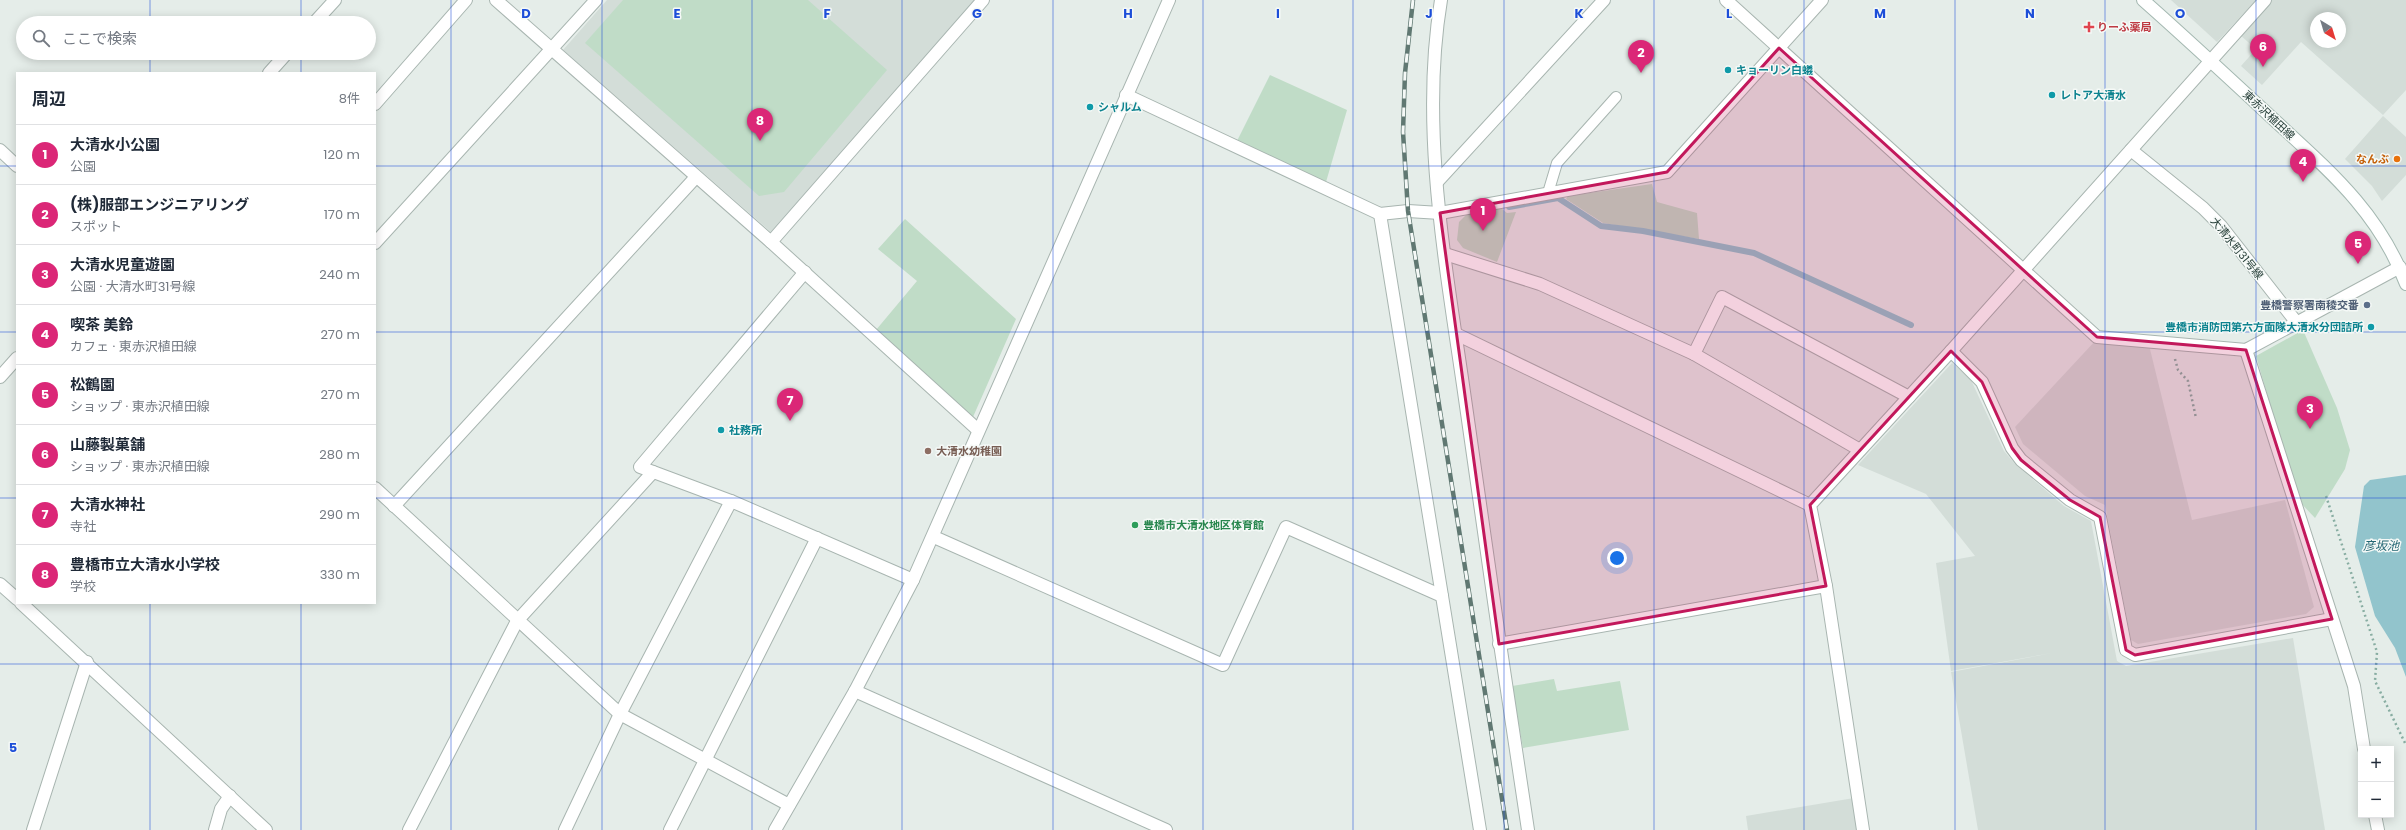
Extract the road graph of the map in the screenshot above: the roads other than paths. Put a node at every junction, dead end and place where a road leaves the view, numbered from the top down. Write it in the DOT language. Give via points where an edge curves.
graph roads {
  1 [pos="335,0"];
  2 [pos="466,0"];
  3 [pos="496,0"];
  4 [pos="596,0"];
  5 [pos="983,0"];
  6 [pos="1169,0"];
  7 [pos="1441,0"];
  8 [pos="1604,0"];
  9 [pos="1726,0"];
  10 [pos="1822,0"];
  11 [pos="2143,0"];
  12 [pos="2265,0"];
  13 [pos="320,16"];
  14 [pos="1778,48"];
  15 [pos="552,49"];
  16 [pos="281,60"];
  17 [pos="2210,61"];
  18 [pos="270,72"];
  19 [pos="1126,95"];
  20 [pos="1616,97"];
  21 [pos="376,103"];
  22 [pos="0,150"];
  23 [pos="2130,150"];
  24 [pos="16,165"];
  25 [pos="696,177"];
  26 [pos="1437,182"];
  27 [pos="1548,193"];
  28 [pos="1440,212"];
  29 [pos="1380,214"];
  30 [pos="771,242"];
  31 [pos="376,243"];
  32 [pos="1446,254"];
  33 [pos="2400,268"];
  34 [pos="2024,270"];
  35 [pos="805,272"];
  36 [pos="2406,284"];
  37 [pos="2297,323"];
  38 [pos="1456,334"];
  39 [pos="2246,350"];
  40 [pos="1951,351"];
  41 [pos="1694,354"];
  42 [pos="16,359"];
  43 [pos="0,377"];
  44 [pos="1909,398"];
  45 [pos="978,430"];
  46 [pos="1860,450"];
  47 [pos="653,472"];
  48 [pos="376,489"];
  49 [pos="732,501"];
  50 [pos="1810,505"];
  51 [pos="394,506"];
  52 [pos="934,537"];
  53 [pos="817,538"];
  54 [pos="913,580"];
  55 [pos="0,584"];
  56 [pos="1826,586"];
  57 [pos="1442,596"];
  58 [pos="16,598"];
  59 [pos="22,604"];
  60 [pos="2332,619"];
  61 [pos="517,621"];
  62 [pos="1499,644"];
  63 [pos="87,662"];
  64 [pos="855,691"];
  65 [pos="620,714"];
  66 [pos="2364,746"];
  67 [pos="704,761"];
  68 [pos="230,796"];
  69 [pos="789,806"];
  70 [pos="2376,818"];
  71 [pos="33,830"];
  72 [pos="215,830"];
  73 [pos="266,830"];
  74 [pos="409,830"];
  75 [pos="565,830"];
  76 [pos="670,830"];
  77 [pos="775,830"];
  78 [pos="1166,830"];
  79 [pos="1480,830"];
  80 [pos="1528,830"];
  81 [pos="1863,830"];
  82 [pos="2378,830"];
  1 -- 13 [label="street"];
  2 -- 21 [label="street"];
  3 -- 15 [label="street"];
  4 -- 15 [label="street"];
  5 -- 30 [label="street"];
  6 -- 19 [label="street"];
  7 -- 26 [label="street" via="1432,82"];
  8 -- 26 [label="street"];
  9 -- 14 [label="street"];
  10 -- 14 [label="street"];
  11 -- 17 [label="street, 東赤沢植田線"];
  12 -- 17 [label="street"];
  14 -- 27 [label="street" via="1667,172"];
  14 -- 34 [label="street"];
  15 -- 25 [label="street"];
  15 -- 31 [label="street"];
  16 -- 18 [label="street"];
  17 -- 23 [label="street"];
  17 -- 33 [label="street, 東赤沢植田線" via="2343,184 2376,226"];
  19 -- 29 [label="street"];
  19 -- 45 [label="street" via="1020,347"];
  20 -- 27 [label="lane" via="1557,163"];
  22 -- 24 [label="street"];
  23 -- 34 [label="street"];
  23 -- 37 [label="street, 大清水町31号線" via="2203,208 2221,226"];
  25 -- 30 [label="street"];
  25 -- 51 [label="street"];
  26 -- 28 [label="street"];
  27 -- 28 [label="street"];
  28 -- 29 [label="street" via="1408,211"];
  28 -- 32 [label="street"];
  29 -- 57 [label="street"];
  30 -- 35 [label="street"];
  32 -- 38 [label="street"];
  32 -- 41 [label="street" via="1540,284"];
  33 -- 36 [label="street, 東赤沢植田線"];
  33 -- 37 [label="street"];
  34 -- 39 [label="street" via="2097,337"];
  34 -- 40 [label="street"];
  35 -- 45 [label="street"];
  35 -- 47 [label="street" via="640,467"];
  37 -- 39 [label="street"];
  38 -- 50 [label="street"];
  38 -- 62 [label="street"];
  39 -- 60 [label="street"];
  40 -- 44 [label="street"];
  40 -- 60 [label="street" via="1982,382 2012,448 2021,460 2070,500 2100,517 2126,650 2135,655"];
  41 -- 44 [label="street" via="1722,297"];
  41 -- 46 [label="street"];
  42 -- 43 [label="street"];
  44 -- 46 [label="street"];
  45 -- 52 [label="street" via="959,487"];
  46 -- 50 [label="street"];
  47 -- 49 [label="street"];
  47 -- 61 [label="street"];
  48 -- 51 [label="street"];
  49 -- 53 [label="street"];
  49 -- 65 [label="street"];
  50 -- 56 [label="street"];
  51 -- 61 [label="street"];
  52 -- 54 [label="street"];
  52 -- 57 [label="street" via="1223,665 1270,554 1286,527"];
  53 -- 54 [label="street"];
  53 -- 67 [label="street"];
  54 -- 64 [label="street"];
  55 -- 58 [label="street"];
  56 -- 62 [label="street"];
  56 -- 81 [label="street"];
  57 -- 79 [label="street"];
  59 -- 63 [label="street"];
  60 -- 66 [label="street" via="2354,686"];
  61 -- 65 [label="street"];
  61 -- 74 [label="street"];
  62 -- 80 [label="street"];
  63 -- 68 [label="street"];
  63 -- 71 [label="street"];
  64 -- 69 [label="street"];
  64 -- 78 [label="street"];
  65 -- 67 [label="street"];
  65 -- 75 [label="street"];
  67 -- 69 [label="street"];
  67 -- 76 [label="street"];
  68 -- 72 [label="street" via="221,809"];
  68 -- 73 [label="street"];
  69 -- 77 [label="street"];
  70 -- 82 [label="street"];
}
